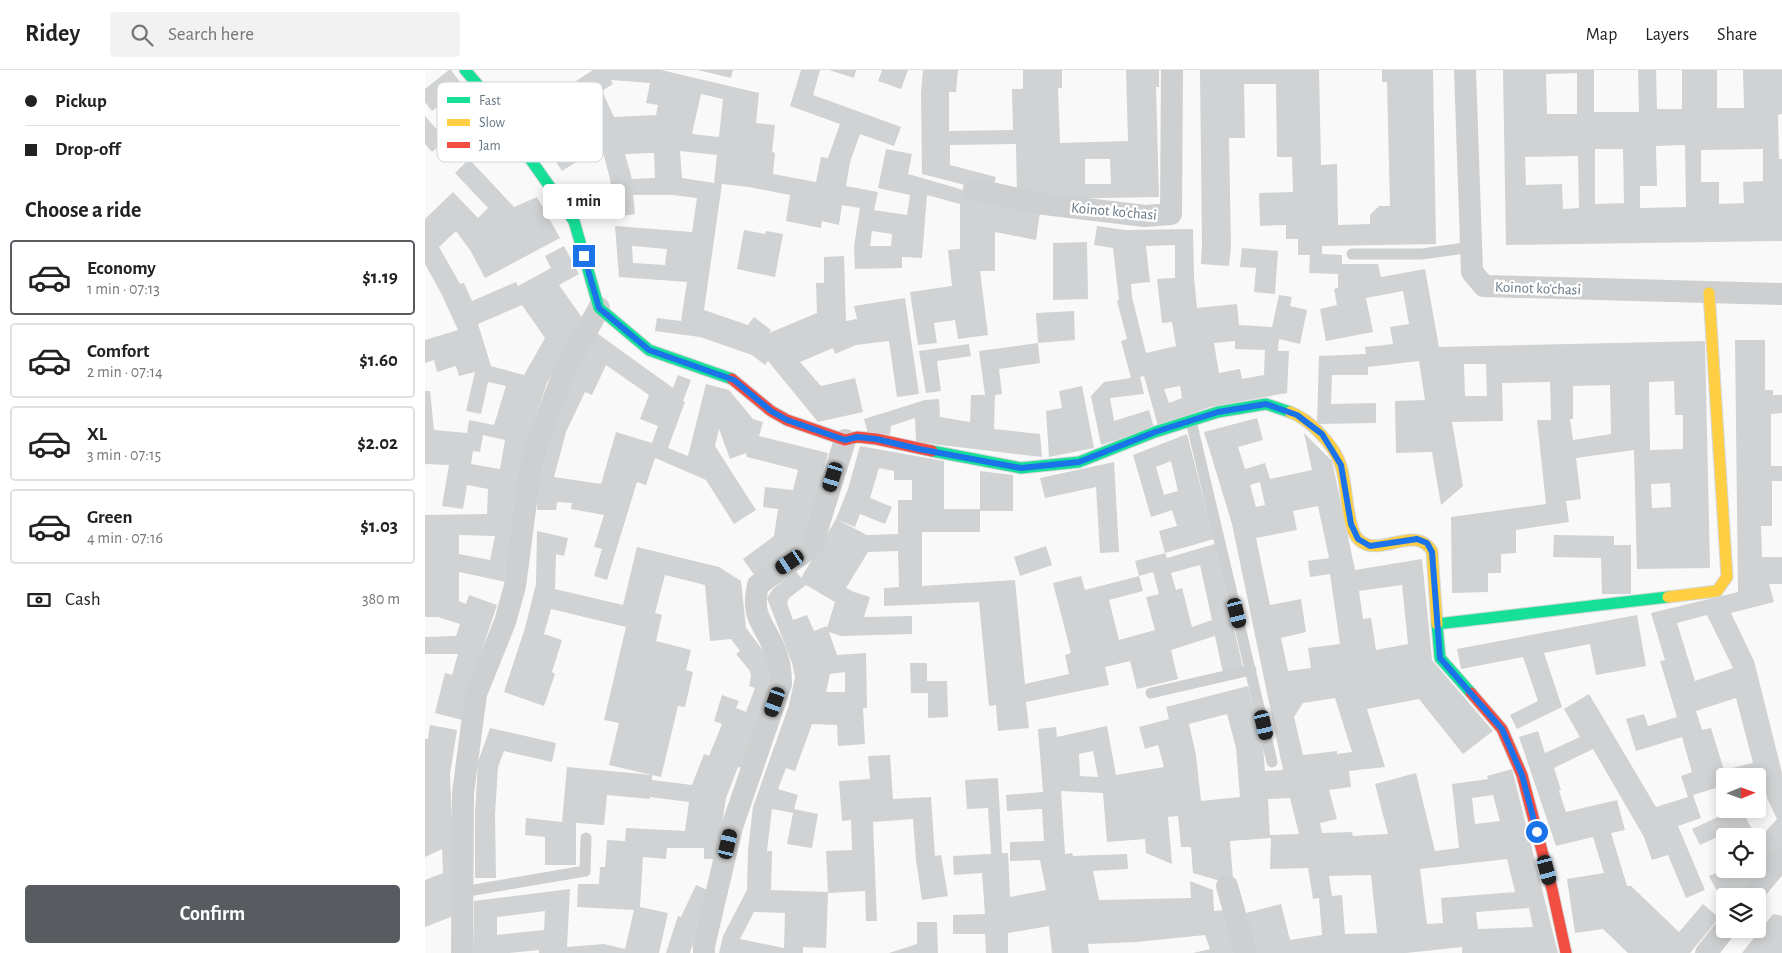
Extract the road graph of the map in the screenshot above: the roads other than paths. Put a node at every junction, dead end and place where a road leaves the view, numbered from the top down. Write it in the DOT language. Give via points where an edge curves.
graph roads {
  1 [pos="465,70"];
  2 [pos="1172,70"];
  3 [pos="1465,70"];
  4 [pos="475,82"];
  5 [pos="533,162"];
  6 [pos="974,189"];
  7 [pos="1472,247"];
  8 [pos="1352,254"];
  9 [pos="1709,294"];
  10 [pos="1782,294"];
  11 [pos="599,308"];
  12 [pos="1191,421"];
  13 [pos="845,440"];
  14 [pos="1437,624"];
  15 [pos="1251,670"];
  16 [pos="1151,692"];
  17 [pos="1272,762"];
  18 [pos="586,838"];
  19 [pos="1782,858"];
  20 [pos="1227,886"];
  21 [pos="1758,888"];
  22 [pos="462,892"];
  23 [pos="1718,938"];
  24 [pos="461,953"];
  25 [pos="705,953"];
  26 [pos="1246,953"];
  27 [pos="1566,953"];
  28 [pos="1706,953"];
  1 -- 4 [label="street"];
  2 -- 6 [label="street, Koinot ko'chasi" via="1171,214 1145,216 1036,203"];
  3 -- 7 [label="street, Koinot ko'chasi"];
  5 -- 11 [label="street" via="574,220"];
  7 -- 8 [label="lane" via="1422,254"];
  7 -- 9 [label="street, Koinot ko'chasi" via="1472,272 1484,286"];
  9 -- 10 [label="street, Koinot ko'chasi"];
  9 -- 14 [label="street" via="1727,577 1717,591"];
  11 -- 13 [label="street" via="649,350 734,380 787,420"];
  11 -- 22 [label="street" via="563,375 537,444 530,471 515,586 505,622 476,694 463,793"];
  12 -- 13 [label="street" via="1079,462 1021,468 876,439 857,437"];
  12 -- 14 [label="street" via="1218,412 1266,404 1297,415 1322,434 1341,465 1351,524 1358,539 1370,546 1417,539 1427,543 1432,552"];
  12 -- 15 [label="lane"];
  13 -- 25 [label="street" via="812,546 758,585 756,613 776,652 781,684 731,827"];
  14 -- 27 [label="street" via="1440,658 1502,729 1522,775"];
  15 -- 16 [label="lane"];
  15 -- 17 [label="lane"];
  18 -- 22 [label="lane" via="585,870"];
  19 -- 21 [label="street"];
  20 -- 26 [label="street"];
  22 -- 24 [label="street"];
  23 -- 28 [label="street"];
}
